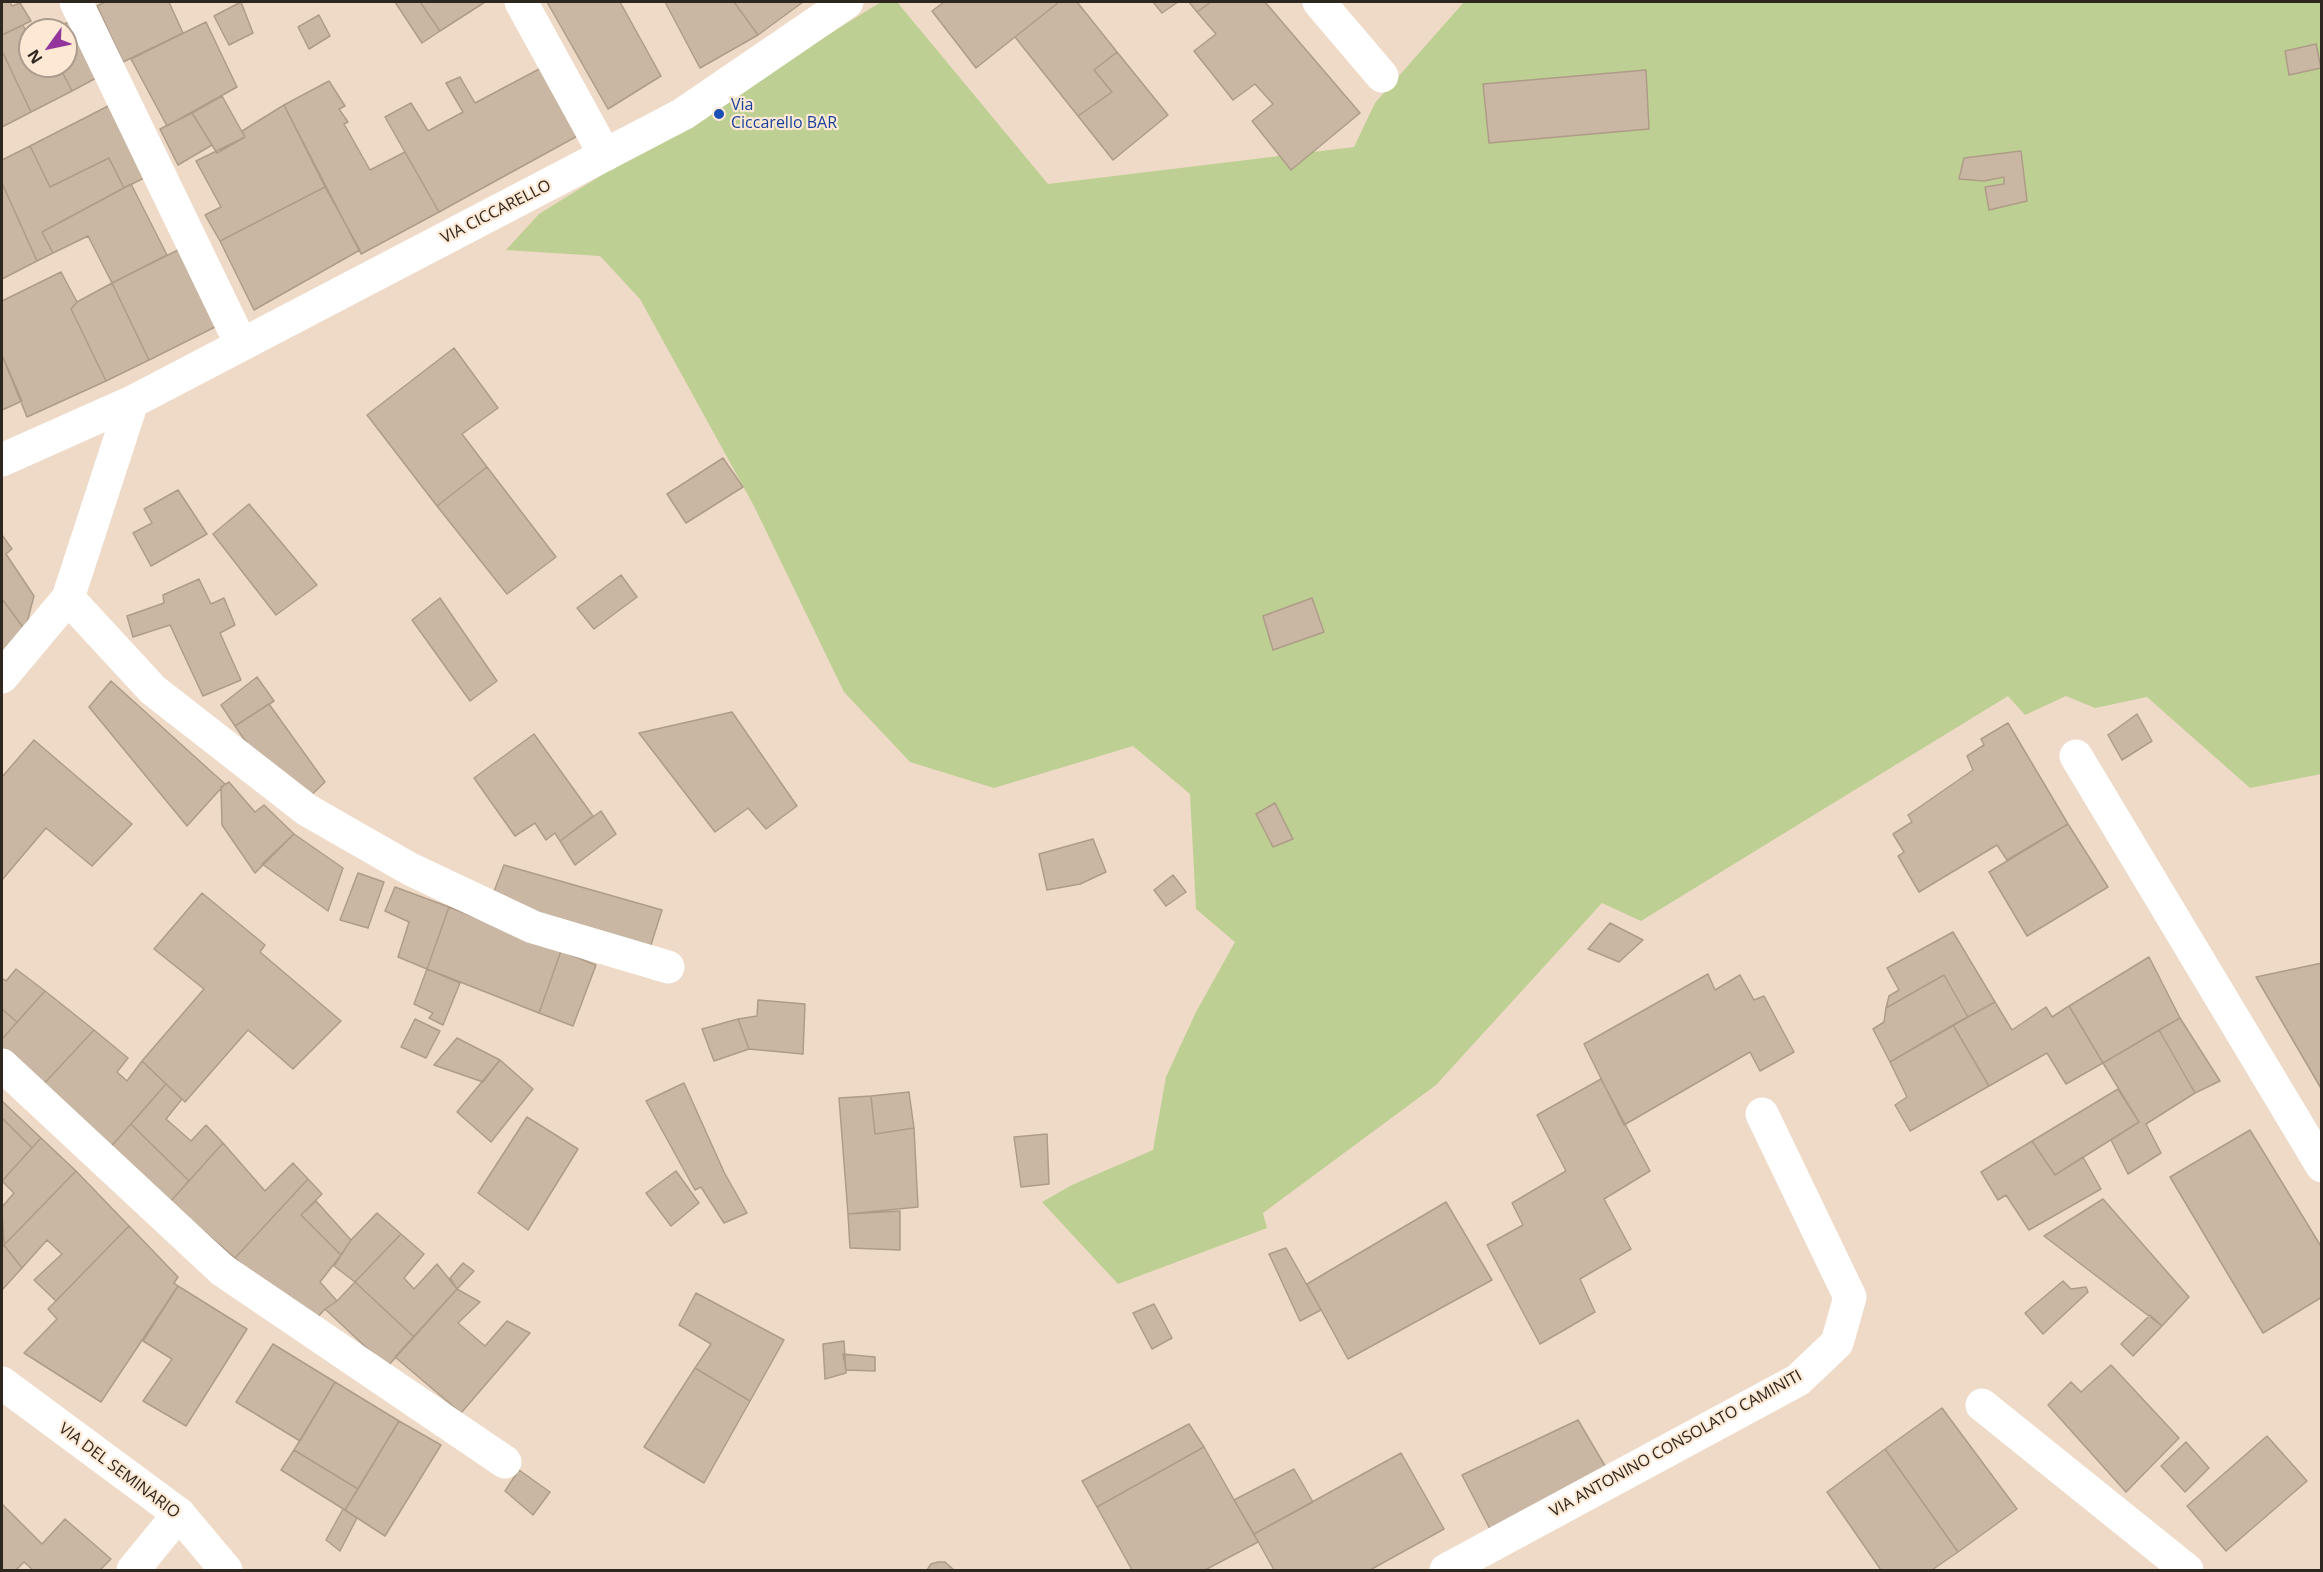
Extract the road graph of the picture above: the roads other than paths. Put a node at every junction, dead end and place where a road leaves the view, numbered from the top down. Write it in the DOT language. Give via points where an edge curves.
graph roads {
  1 [pos="76,2"];
  2 [pos="521,2"];
  3 [pos="847,2"];
  4 [pos="1319,2"];
  5 [pos="1382,76"];
  6 [pos="605,155"];
  7 [pos="241,344"];
  8 [pos="132,402"];
  9 [pos="2,460"];
  10 [pos="68,598"];
  11 [pos="2,677"];
  12 [pos="2076,756"];
  13 [pos="668,967"];
  14 [pos="2,1065"];
  15 [pos="1762,1114"];
  16 [pos="2322,1166"];
  17 [pos="2,1383"];
  18 [pos="1982,1405"];
  19 [pos="505,1462"];
  20 [pos="179,1514"];
  21 [pos="133,1570"];
  22 [pos="226,1570"];
  23 [pos="1446,1570"];
  24 [pos="2187,1570"];
  1 -- 7 [label="street"];
  2 -- 6 [label="street"];
  3 -- 6 [label="street, VIA CICCARELLO" via="683,114"];
  4 -- 5 [label="street"];
  6 -- 7 [label="street, VIA CICCARELLO"];
  7 -- 8 [label="street, VIA CICCARELLO"];
  8 -- 9 [label="street, VIA CICCARELLO"];
  8 -- 10 [label="street"];
  10 -- 11 [label="street"];
  10 -- 13 [label="street" via="153,690 307,810 410,869 533,927"];
  12 -- 16 [label="street"];
  14 -- 19 [label="street" via="222,1270"];
  15 -- 23 [label="street, VIA ANTONINO CONSOLATO CAMINITI" via="1850,1297 1837,1343 1798,1380"];
  17 -- 20 [label="street, VIA DEL SEMINARIO"];
  18 -- 24 [label="street"];
  20 -- 21 [label="street"];
  20 -- 22 [label="street, VIA DEL SEMINARIO"];
}
